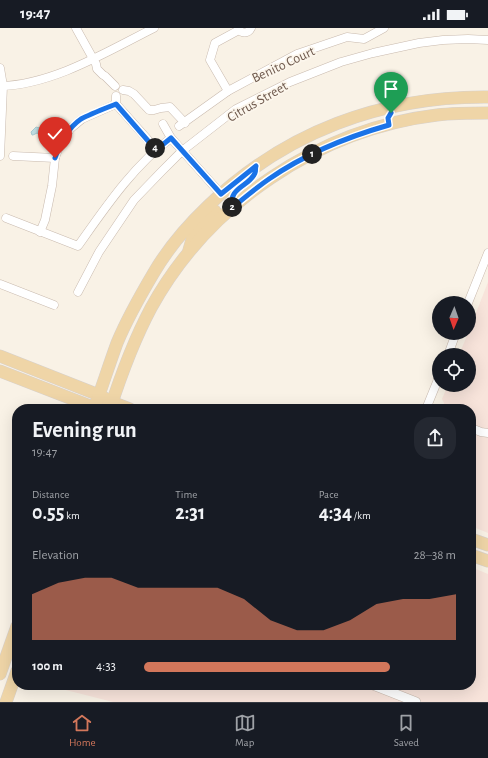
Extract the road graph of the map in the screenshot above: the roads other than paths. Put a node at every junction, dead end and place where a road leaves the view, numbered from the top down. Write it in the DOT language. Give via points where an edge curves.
graph roads {
  1 [pos="76,28"];
  2 [pos="154,28"];
  3 [pos="251,28"];
  4 [pos="384,28"];
  5 [pos="239,29"];
  6 [pos="488,40"];
  7 [pos="95,62"];
  8 [pos="0,68"];
  9 [pos="1,86"];
  10 [pos="114,86"];
  11 [pos="123,90"];
  12 [pos="228,91"];
  13 [pos="488,97"];
  14 [pos="448,98"];
  15 [pos="116,100"];
  16 [pos="488,113"];
  17 [pos="163,124"];
  18 [pos="389,125"];
  19 [pos="171,138"];
  20 [pos="156,150"];
  21 [pos="182,151"];
  22 [pos="0,156"];
  23 [pos="13,156"];
  24 [pos="55,158"];
  25 [pos="256,166"];
  26 [pos="221,194"];
  27 [pos="232,208"];
  28 [pos="6,218"];
  29 [pos="40,232"];
  30 [pos="188,253"];
  31 [pos="488,253"];
  32 [pos="0,284"];
  33 [pos="78,292"];
  34 [pos="471,296"];
  35 [pos="54,305"];
  36 [pos="0,356"];
  37 [pos="0,371"];
  38 [pos="433,392"];
  39 [pos="98,395"];
  40 [pos="86,404"];
  41 [pos="97,404"];
  42 [pos="109,404"];
  43 [pos="112,404"];
  44 [pos="428,404"];
  45 [pos="476,430"];
  46 [pos="488,433"];
  47 [pos="476,541"];
  48 [pos="488,546"];
  49 [pos="476,557"];
  50 [pos="488,561"];
  51 [pos="12,640"];
  52 [pos="0,674"];
  53 [pos="12,684"];
  54 [pos="386,690"];
  55 [pos="6,702"];
  56 [pos="416,702"];
  1 -- 7 [label="street"];
  2 -- 7 [label="street"];
  3 -- 5 [label="street" via="245,33"];
  4 -- 12 [label="street, Benito Court" via="364,39 347,37 298,54"];
  5 -- 12 [label="street" via="215,43 210,60"];
  6 -- 21 [label="street, Citrus Street" via="419,43 341,62 290,82 236,110"];
  7 -- 9 [label="street" via="39,80"];
  7 -- 10 [label="street"];
  8 -- 9 [label="street"];
  9 -- 22 [label="street"];
  10 -- 11 [label="street" via="120,86"];
  10 -- 15 [label="street" via="112,92"];
  11 -- 12 [label="street, Benito Court" via="134,94 149,110 170,107 178,114 182,124"];
  11 -- 15 [label="street"];
  13 -- 14 [label="main road"];
  14 -- 18 [label="main road" via="435,105 391,113 388,118"];
  14 -- 25 [label="main road" via="424,100 353,117 303,138"];
  15 -- 20 [label="street"];
  15 -- 24 [label="street" via="82,119 70,129"];
  16 -- 18 [label="main road" via="435,116"];
  17 -- 19 [label="street"];
  18 -- 27 [label="main road" via="338,142 291,165"];
  19 -- 20 [label="street"];
  19 -- 21 [label="street"];
  20 -- 29 [label="street" via="128,178 78,246"];
  21 -- 26 [label="street"];
  21 -- 33 [label="street, Citrus Street" via="134,200 99,252"];
  23 -- 24 [label="street"];
  24 -- 29 [label="street" via="52,186"];
  25 -- 26 [label="main road"];
  25 -- 27 [label="main road" via="255,173 233,195"];
  26 -- 30 [label="main road" via="221,205 199,227 193,236"];
  26 -- 39 [label="main road" via="172,246 154,273 117,343"];
  27 -- 30 [label="main road"];
  28 -- 29 [label="street"];
  30 -- 43 [label="main road" via="148,315"];
  31 -- 34 [label="street"];
  32 -- 35 [label="street"];
  36 -- 39 [label="main road"];
  37 -- 40 [label="main road"];
  38 -- 44 [label="street"];
  39 -- 41 [label="main road"];
  39 -- 42 [label="main road"];
  45 -- 46 [label="street"];
  47 -- 48 [label="main road"];
  49 -- 50 [label="main road"];
  51 -- 52 [label="main road"];
  53 -- 55 [label="main road"];
  54 -- 56 [label="street"];
}
